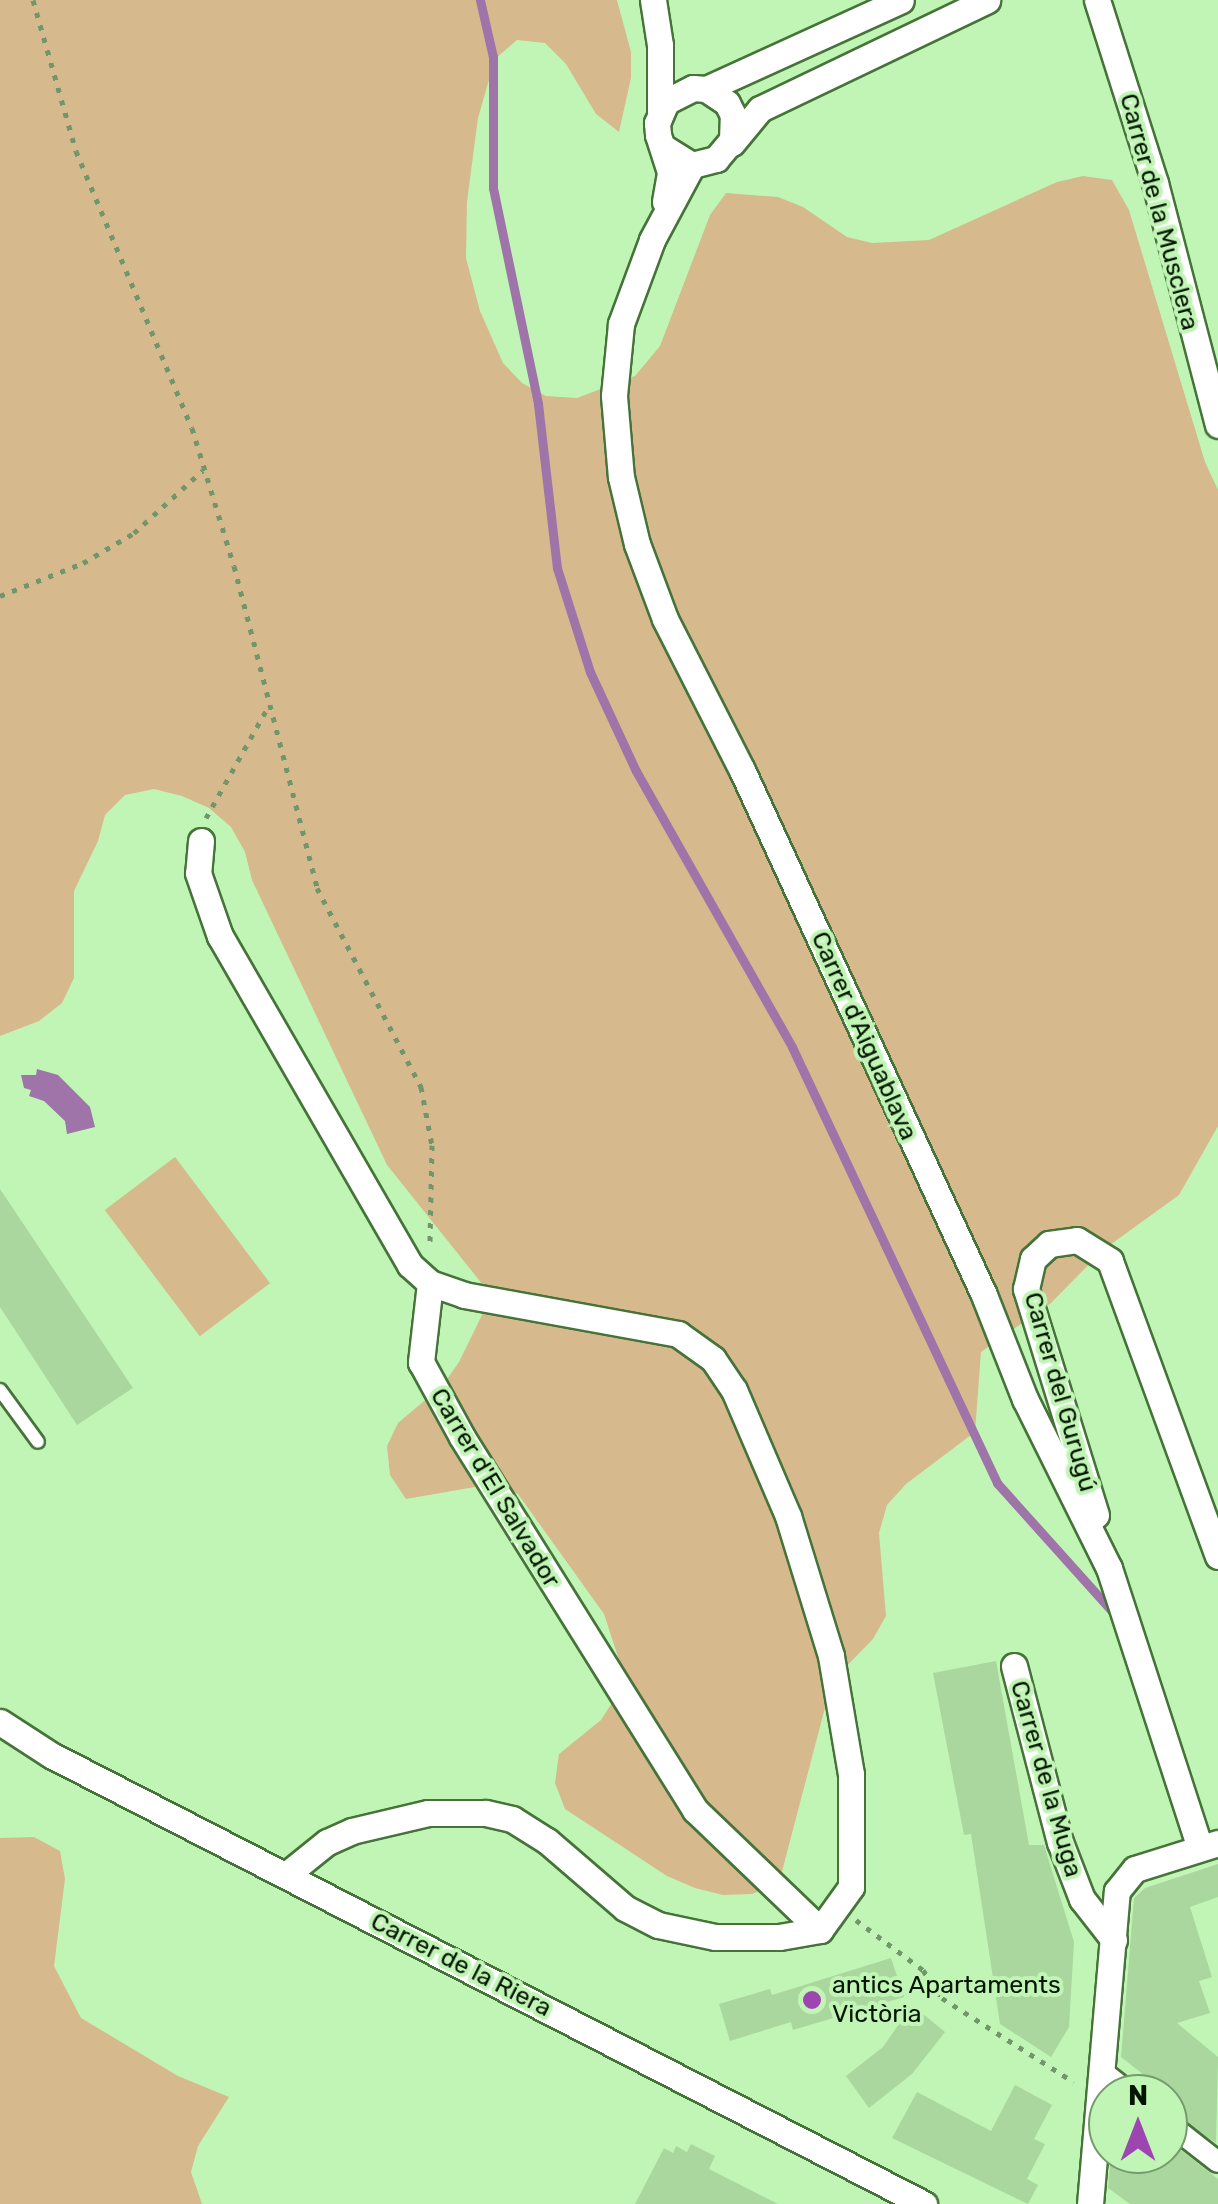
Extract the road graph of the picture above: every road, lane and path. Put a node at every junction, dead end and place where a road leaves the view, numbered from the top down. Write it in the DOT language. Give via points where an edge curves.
graph roads {
  1 [pos="33,0"];
  2 [pos="901,0"];
  3 [pos="987,0"];
  4 [pos="1097,0"];
  5 [pos="654,3"];
  6 [pos="705,89"];
  7 [pos="660,111"];
  8 [pos="663,147"];
  9 [pos="726,151"];
  10 [pos="692,164"];
  11 [pos="663,217"];
  12 [pos="1218,425"];
  13 [pos="204,469"];
  14 [pos="0,596"];
  15 [pos="269,703"];
  16 [pos="201,841"];
  17 [pos="430,1283"];
  18 [pos="0,1390"];
  19 [pos="38,1442"];
  20 [pos="1218,1556"];
  21 [pos="1109,1568"];
  22 [pos="1014,1666"];
  23 [pos="0,1722"];
  24 [pos="1209,1846"];
  25 [pos="286,1876"];
  26 [pos="840,1908"];
  27 [pos="820,1930"];
  28 [pos="1114,1940"];
  29 [pos="1104,2072"];
  30 [pos="1106,2074"];
  31 [pos="1088,2091"];
  32 [pos="1188,2139"];
  33 [pos="1218,2162"];
  34 [pos="1093,2174"];
  35 [pos="924,2204"];
  36 [pos="1090,2204"];
  1 -- 13 [label="path" via="76,150"];
  2 -- 6 [label="street"];
  3 -- 9 [label="street" via="760,109"];
  4 -- 12 [label="street, Carrer de la Musclera" via="1155,182"];
  5 -- 6 [label="street" via="671,52"];
  5 -- 7 [label="street"];
  6 -- 7 [label="street" via="673,95"];
  6 -- 9 [label="street" via="733,114"];
  7 -- 8 [label="street"];
  8 -- 10 [label="street"];
  8 -- 11 [label="street, Carrer d'Aiguablava" via="670,173"];
  9 -- 10 [label="street"];
  10 -- 11 [label="street, Carrer d'Aiguablava"];
  11 -- 21 [label="street, Carrer d'Aiguablava" via="634,279 614,396 621,478 638,544 666,619 984,1296 1024,1399"];
  13 -- 14 [label="path" via="134,533 83,563"];
  13 -- 15 [label="path"];
  15 -- 16 [label="path" via="227,787 209,808"];
  15 -- 17 [label="path" via="317,888 420,1086 432,1145"];
  16 -- 17 [label="street" via="198,873 220,936 410,1265"];
  17 -- 26 [label="street" via="464,1296 678,1334 712,1359 734,1390 788,1516 831,1656 851,1774 851,1886"];
  17 -- 27 [label="street, Carrer d'El Salvador" via="420,1362 462,1437 695,1810"];
  18 -- 19 [label="lane"];
  20 -- 21 [label="street, Carrer del Gurugú" via="1110,1261 1077,1240 1049,1244 1033,1259 1026,1289"];
  21 -- 24 [label="street, Carrer d'Aiguablava"];
  22 -- 28 [label="street, Carrer de la Muga" via="1060,1842 1082,1899"];
  23 -- 25 [label="street, Carrer de la Riera"];
  24 -- 28 [label="street" via="1135,1868 1118,1892"];
  25 -- 27 [label="street" via="352,1831 428,1813 485,1813 512,1818 625,1908 658,1926 715,1937"];
  25 -- 35 [label="street, Carrer de la Riera"];
  26 -- 27 [label="street"];
  26 -- 31 [label="path" via="923,1970 942,1998"];
  28 -- 29 [label="street"];
  29 -- 30 [label="street"];
  32 -- 33 [label="street"];
  34 -- 36 [label="street"];
}
